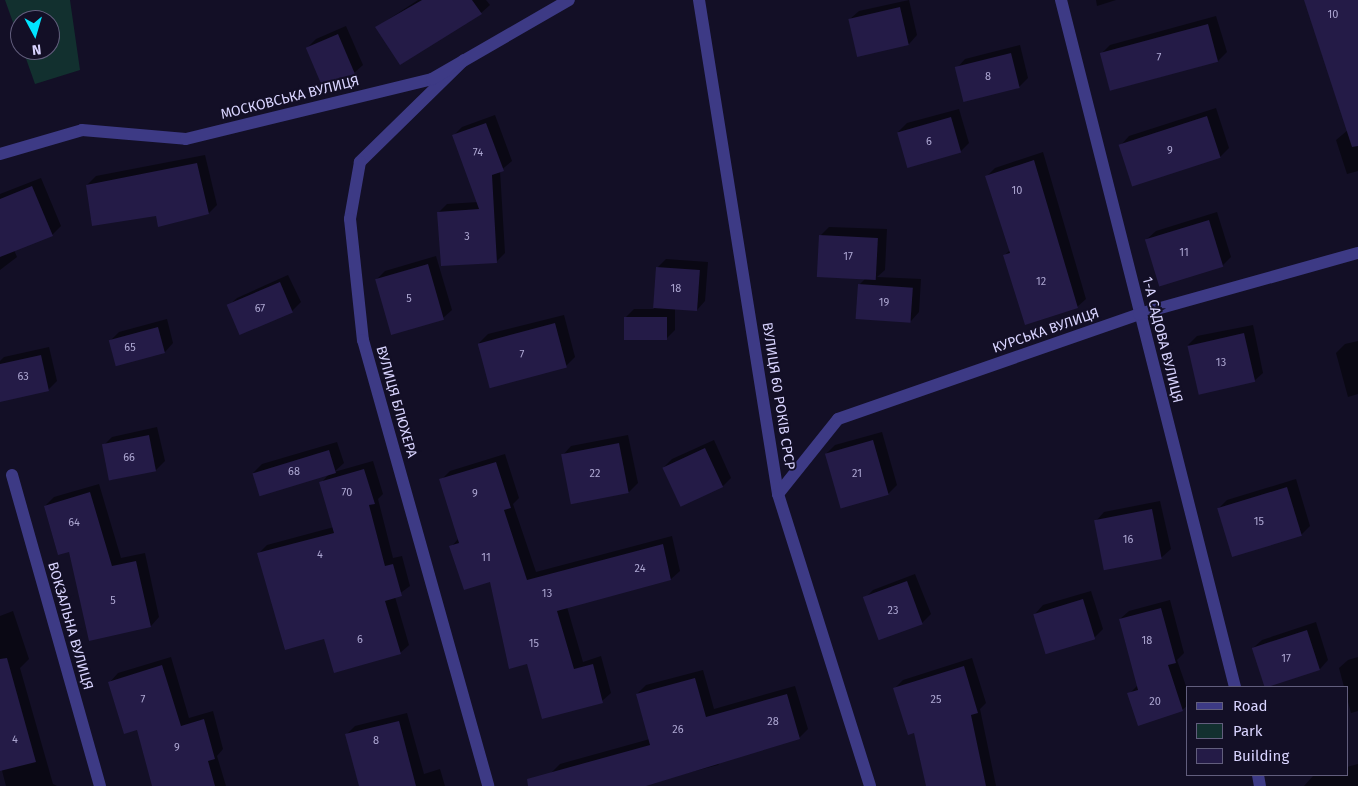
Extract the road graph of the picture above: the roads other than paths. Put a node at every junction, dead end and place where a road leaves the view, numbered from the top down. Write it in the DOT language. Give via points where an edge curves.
graph roads {
  1 [pos="569,0"];
  2 [pos="699,0"];
  3 [pos="1061,0"];
  4 [pos="464,60"];
  5 [pos="0,154"];
  6 [pos="1358,253"];
  7 [pos="1139,314"];
  8 [pos="12,475"];
  9 [pos="778,494"];
  10 [pos="1235,686"];
  11 [pos="100,786"];
  12 [pos="488,786"];
  13 [pos="870,786"];
  1 -- 4 [label="street, МОСКОВСЬКА ВУЛИЦЯ"];
  2 -- 9 [label="street, ВУЛИЦЯ 60 РОКІВ СРСР"];
  3 -- 7 [label="street, 1-А САДОВА ВУЛИЦЯ"];
  4 -- 5 [label="street, МОСКОВСЬКА ВУЛИЦЯ" via="432,79 186,139 82,130"];
  4 -- 12 [label="street, ВУЛИЦЯ БЛЮХЕРА" via="360,162 350,219 362,340"];
  6 -- 7 [label="street, КУРСЬКА ВУЛИЦЯ"];
  7 -- 9 [label="street, КУРСЬКА ВУЛИЦЯ" via="838,419"];
  7 -- 10 [label="street, 1-А САДОВА ВУЛИЦЯ"];
  8 -- 11 [label="street, ВОКЗАЛЬНА ВУЛИЦЯ"];
  9 -- 13 [label="street, ВУЛИЦЯ 60 РОКІВ СРСР"];
}
